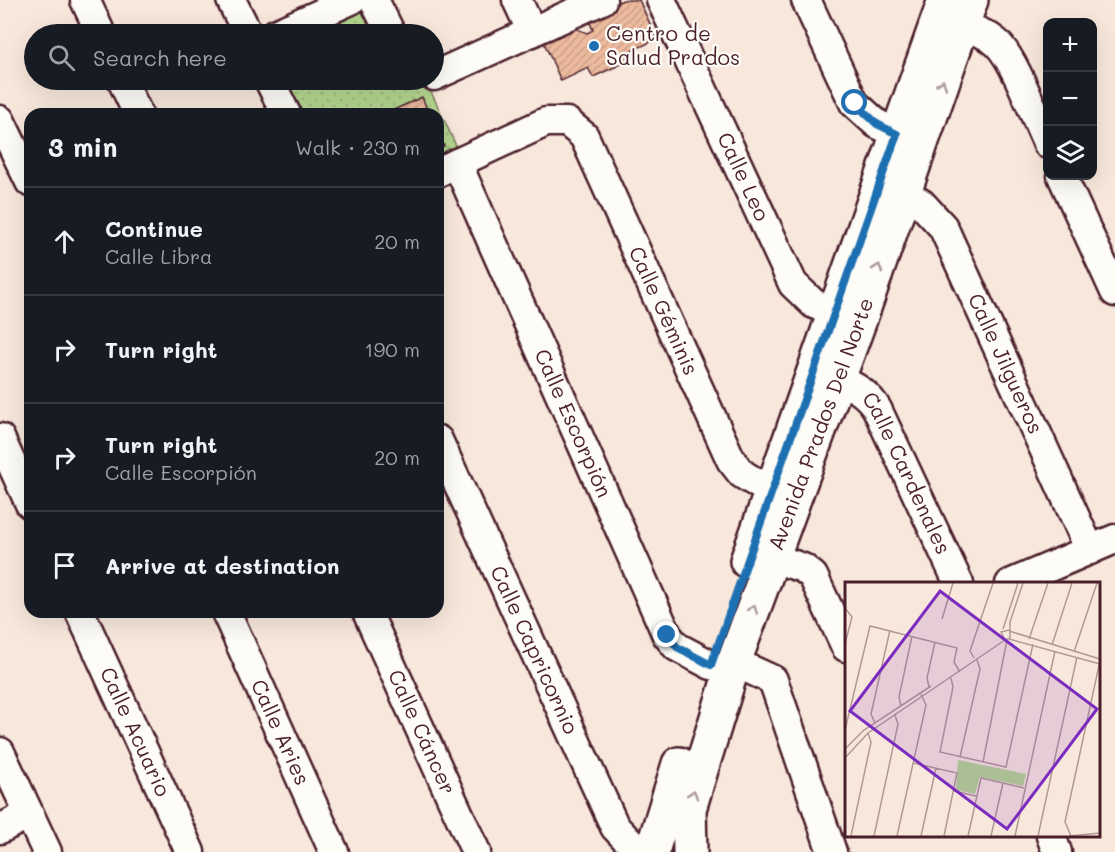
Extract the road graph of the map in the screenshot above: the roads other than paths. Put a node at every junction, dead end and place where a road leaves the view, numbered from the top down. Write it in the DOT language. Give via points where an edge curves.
graph roads {
  1 [pos="86,0"];
  2 [pos="231,0"];
  3 [pos="351,0"];
  4 [pos="374,0"];
  5 [pos="517,0"];
  6 [pos="602,0"];
  7 [pos="661,0"];
  8 [pos="806,0"];
  9 [pos="959,9"];
  10 [pos="97,24"];
  11 [pos="243,24"];
  12 [pos="298,24"];
  13 [pos="386,24"];
  14 [pos="532,32"];
  15 [pos="444,72"];
  16 [pos="127,90"];
  17 [pos="274,90"];
  18 [pos="135,108"];
  19 [pos="283,108"];
  20 [pos="0,120"];
  21 [pos="897,134"];
  22 [pos="1043,135"];
  23 [pos="448,168"];
  24 [pos="24,170"];
  25 [pos="1064,180"];
  26 [pos="904,194"];
  27 [pos="1115,292"];
  28 [pos="847,317"];
  29 [pos="836,378"];
  30 [pos="0,438"];
  31 [pos="444,453"];
  32 [pos="24,491"];
  33 [pos="770,491"];
  34 [pos="1103,545"];
  35 [pos="761,554"];
  36 [pos="958,582"];
  37 [pos="1015,582"];
  38 [pos="83,618"];
  39 [pos="229,618"];
  40 [pos="370,618"];
  41 [pos="845,645"];
  42 [pos="722,663"];
  43 [pos="0,752"];
  44 [pos="29,814"];
  45 [pos="0,829"];
  46 [pos="1051,837"];
  47 [pos="654,851"];
  48 [pos="47,852"];
  49 [pos="190,852"];
  50 [pos="334,852"];
  51 [pos="476,852"];
  52 [pos="690,852"];
  53 [pos="832,852"];
  54 [pos="1057,852"];
  1 -- 10 [label="street"];
  2 -- 11 [label="street"];
  3 -- 12 [label="street"];
  4 -- 13 [label="street"];
  5 -- 14 [label="street"];
  6 -- 14 [label="street"];
  7 -- 28 [label="street, Calle Leo" via="793,284 814,304"];
  8 -- 21 [label="street" via="855,103 877,124"];
  9 -- 21 [label="main road, Avenida Prados Del Norte"];
  9 -- 22 [label="street" via="1008,58"];
  26 -- 9 [label="main road, Avenida Prados Del Norte, one-way"];
  14 -- 15 [label="street"];
  16 -- 18 [label="street"];
  17 -- 19 [label="street"];
  20 -- 24 [label="street"];
  21 -- 28 [label="main road, Avenida Prados Del Norte"];
  23 -- 33 [label="street, Calle Géminis" via="546,122 567,122 584,136 731,460 742,474"];
  23 -- 42 [label="street, Calle Escorpión" via="667,635 677,647"];
  25 -- 27 [label="street"];
  28 -- 26 [label="main road, Avenida Prados Del Norte, one-way"];
  26 -- 34 [label="street, Calle Jilgueros" via="921,203 943,228"];
  28 -- 29 [label="main road, Avenida Prados Del Norte"];
  28 -- 33 [label="main road, Avenida Prados Del Norte"];
  29 -- 35 [label="main road, Avenida Prados Del Norte"];
  29 -- 36 [label="street, Calle Cardenales" via="859,389 877,409"];
  30 -- 32 [label="street"];
  31 -- 47 [label="street, Calle Capricornio" via="615,827"];
  33 -- 35 [label="main road, Avenida Prados Del Norte"];
  34 -- 37 [label="street"];
  35 -- 41 [label="street" via="804,568 813,576"];
  35 -- 42 [label="main road, Avenida Prados Del Norte"];
  38 -- 49 [label="street, Calle Acuario"];
  39 -- 50 [label="street, Calle Aries"];
  40 -- 51 [label="street, Calle Cáncer"];
  42 -- 47 [label="main road, Avenida Prados Del Norte"];
  52 -- 42 [label="main road, Avenida Prados Del Norte, one-way" via="688,809"];
  42 -- 53 [label="street, Calle Escorpión" via="773,680"];
  43 -- 44 [label="street"];
  44 -- 45 [label="street"];
  44 -- 48 [label="street"];
  46 -- 54 [label="street"];
}
